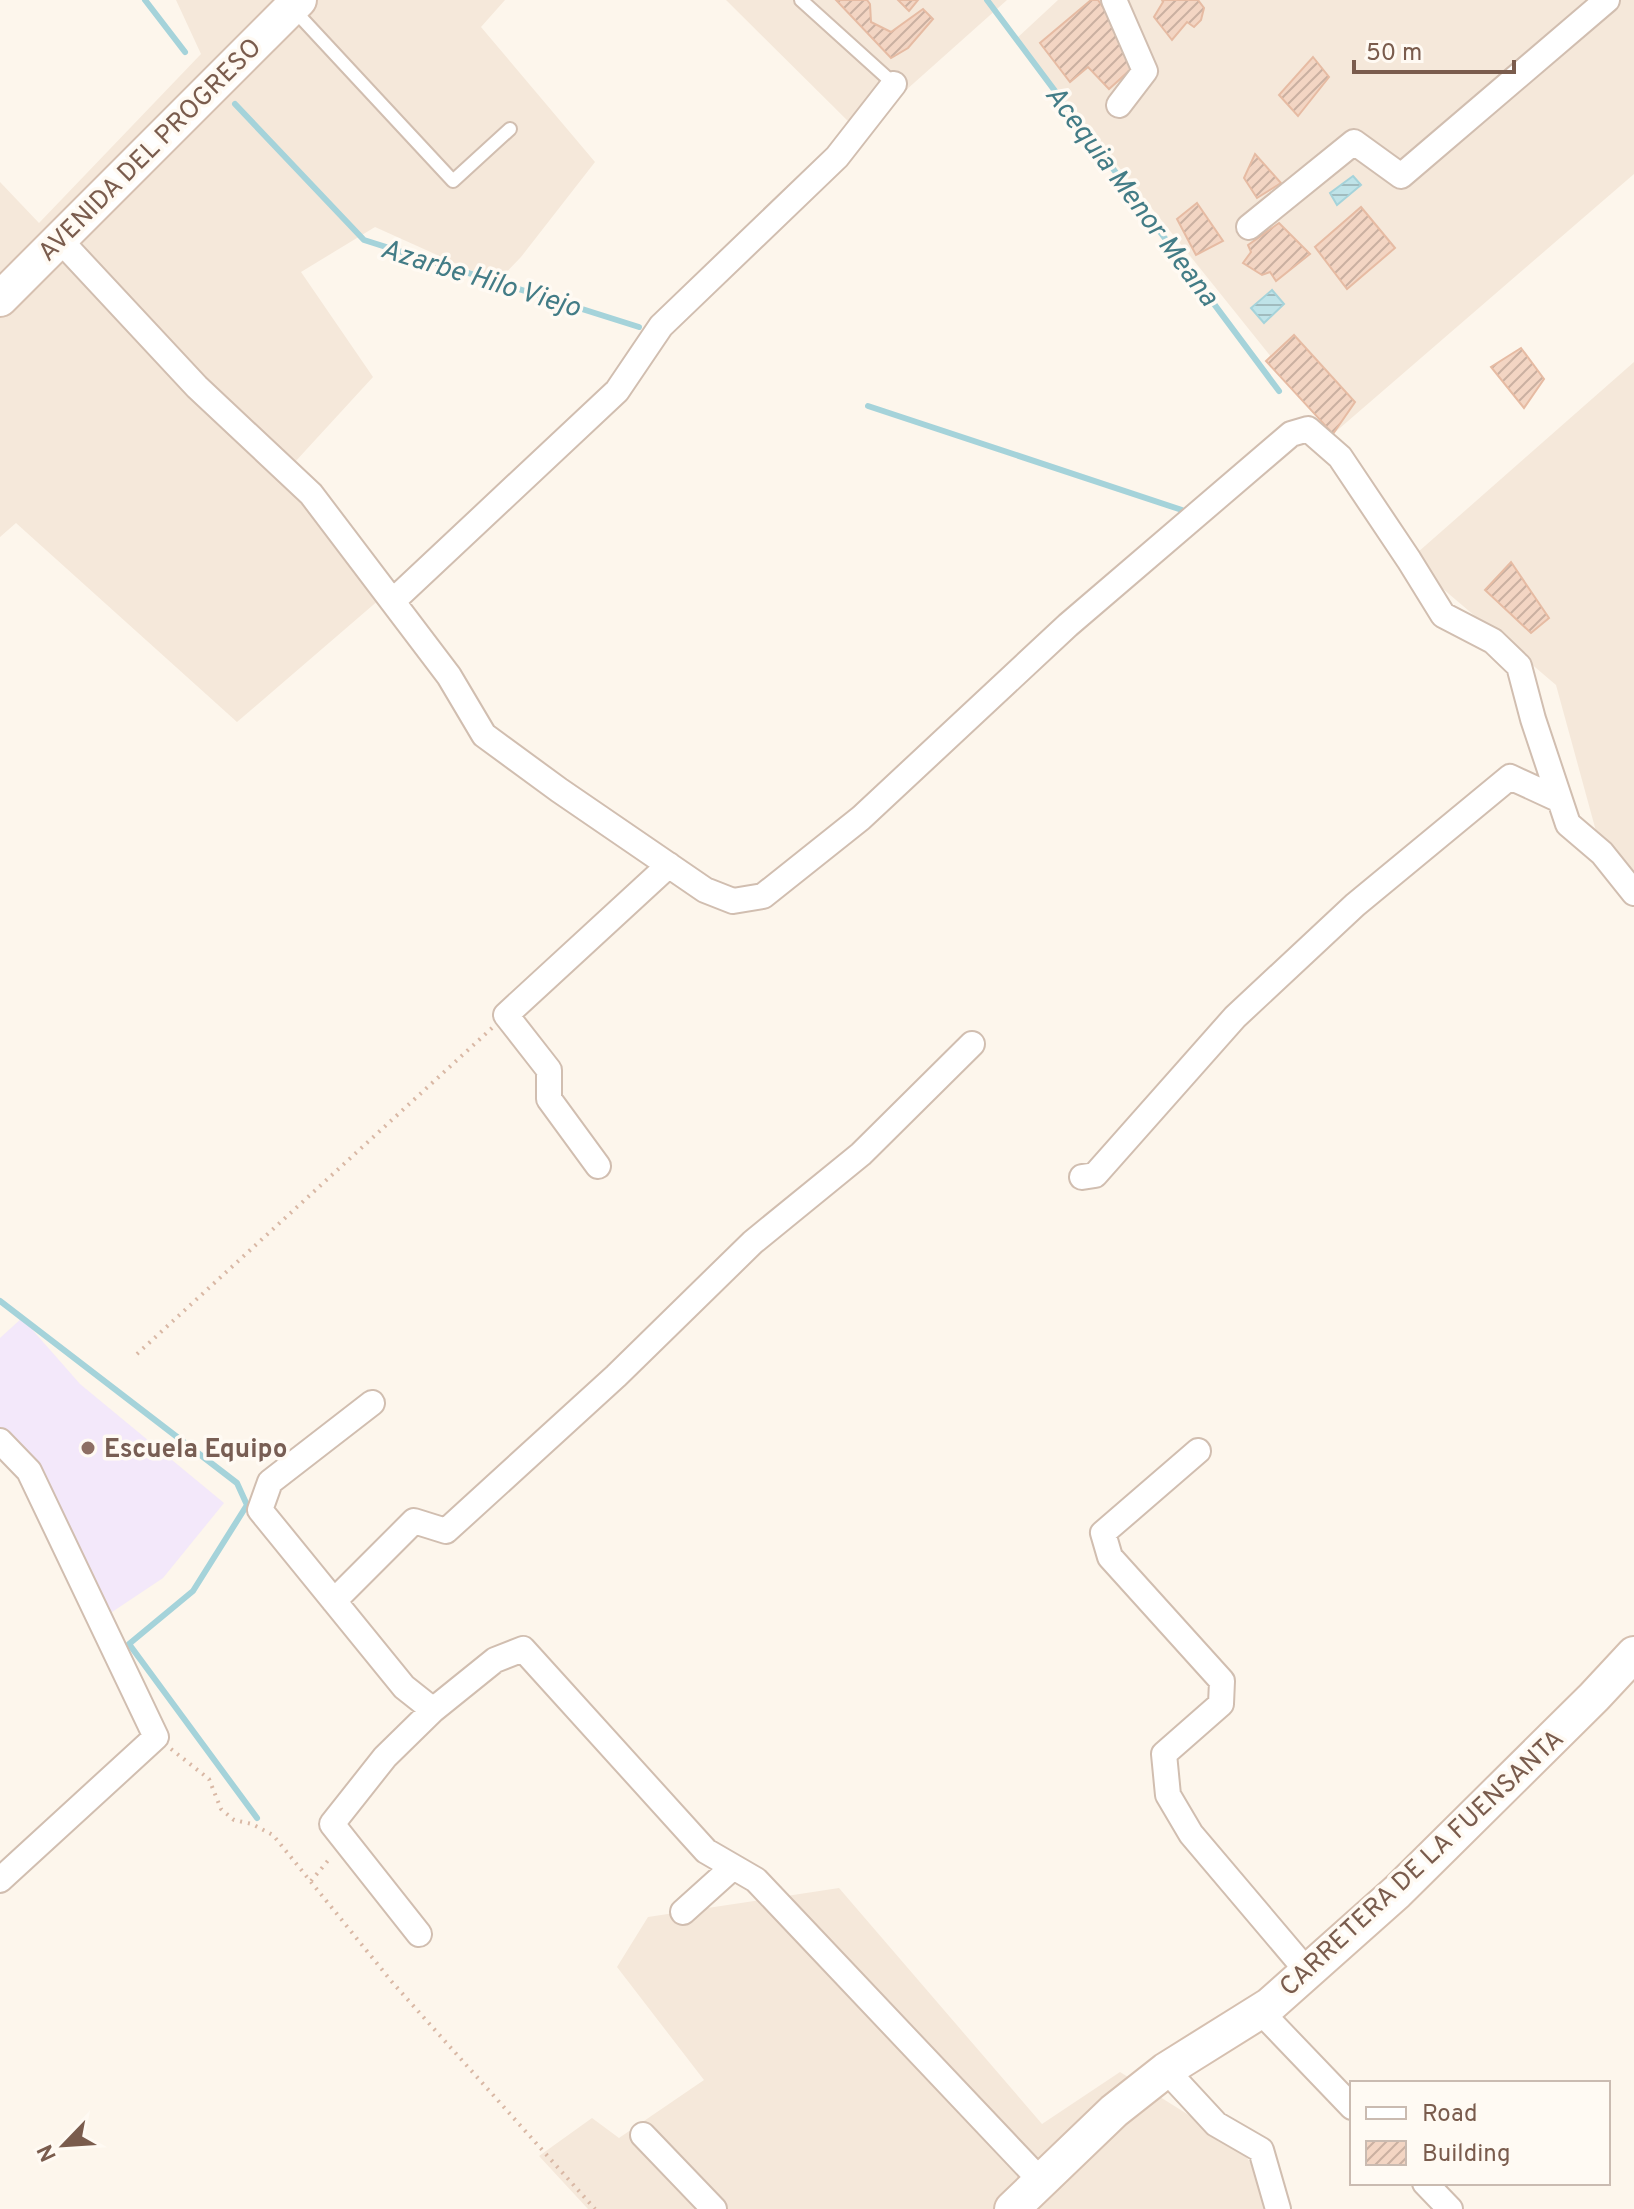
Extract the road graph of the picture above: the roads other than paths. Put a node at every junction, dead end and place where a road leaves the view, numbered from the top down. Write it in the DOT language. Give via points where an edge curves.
graph roads {
  1 [pos="801,0"];
  2 [pos="1114,0"];
  3 [pos="1607,0"];
  4 [pos="296,4"];
  5 [pos="894,84"];
  6 [pos="1119,105"];
  7 [pos="510,129"];
  8 [pos="1249,227"];
  9 [pos="59,239"];
  10 [pos="0,299"];
  11 [pos="393,601"];
  12 [pos="1560,800"];
  13 [pos="669,865"];
  14 [pos="1634,893"];
  15 [pos="972,1044"];
  16 [pos="598,1166"];
  17 [pos="1082,1177"];
  18 [pos="372,1403"];
  19 [pos="0,1441"];
  20 [pos="1198,1451"];
  21 [pos="334,1601"];
  22 [pos="1634,1654"];
  23 [pos="433,1710"];
  24 [pos="733,1867"];
  25 [pos="0,1880"];
  26 [pos="683,1912"];
  27 [pos="419,1934"];
  28 [pos="1307,1971"];
  29 [pos="1260,2011"];
  30 [pos="1166,2070"];
  31 [pos="1350,2105"];
  32 [pos="643,2135"];
  33 [pos="1041,2181"];
  34 [pos="1427,2185"];
  35 [pos="714,2209"];
  36 [pos="1012,2209"];
  37 [pos="1278,2209"];
  38 [pos="1450,2209"];
  1 -- 5 [label="lane"];
  2 -- 6 [label="street" via="1145,71"];
  3 -- 8 [label="street" via="1401,176 1354,142"];
  4 -- 7 [label="lane" via="453,181"];
  4 -- 9 [label="main road, AVENIDA DEL PROGRESO"];
  5 -- 11 [label="street" via="837,157 661,326 617,391"];
  9 -- 10 [label="main road, AVENIDA DEL PROGRESO"];
  9 -- 11 [label="street" via="197,387 311,494"];
  11 -- 13 [label="street" via="449,676 484,735"];
  12 -- 13 [label="street" via="1519,666 1493,641 1443,615 1340,457 1308,429 1291,434 1103,594 861,818 763,896 733,901 705,890"];
  12 -- 14 [label="street" via="1568,824 1602,853"];
  12 -- 17 [label="street" via="1510,777 1355,905 1235,1017 1095,1175"];
  13 -- 16 [label="street" via="506,1015 549,1070 549,1099"];
  15 -- 21 [label="street" via="861,1154 753,1242 446,1531 414,1521"];
  18 -- 21 [label="street" via="270,1482 260,1510"];
  19 -- 25 [label="street" via="29,1471 155,1737"];
  20 -- 28 [label="street" via="1103,1533 1110,1557 1222,1681 1221,1704 1164,1754 1168,1795 1191,1834"];
  21 -- 23 [label="street" via="404,1687"];
  22 -- 28 [label="main road, CARRETERA DE LA FUENSANTA" via="1397,1892"];
  23 -- 24 [label="street" via="495,1660 523,1649 706,1851"];
  23 -- 27 [label="street" via="385,1757 332,1824"];
  24 -- 26 [label="street"];
  24 -- 33 [label="street" via="756,1880"];
  28 -- 29 [label="main road, CARRETERA DE LA FUENSANTA"];
  29 -- 30 [label="main road, CARRETERA DE LA FUENSANTA"];
  29 -- 31 [label="street"];
  30 -- 33 [label="main road, CARRETERA DE LA FUENSANTA"];
  30 -- 37 [label="street" via="1216,2124 1261,2150"];
  32 -- 35 [label="street"];
  33 -- 36 [label="main road, CARRETERA DE LA FUENSANTA"];
  34 -- 38 [label="street"];
}
